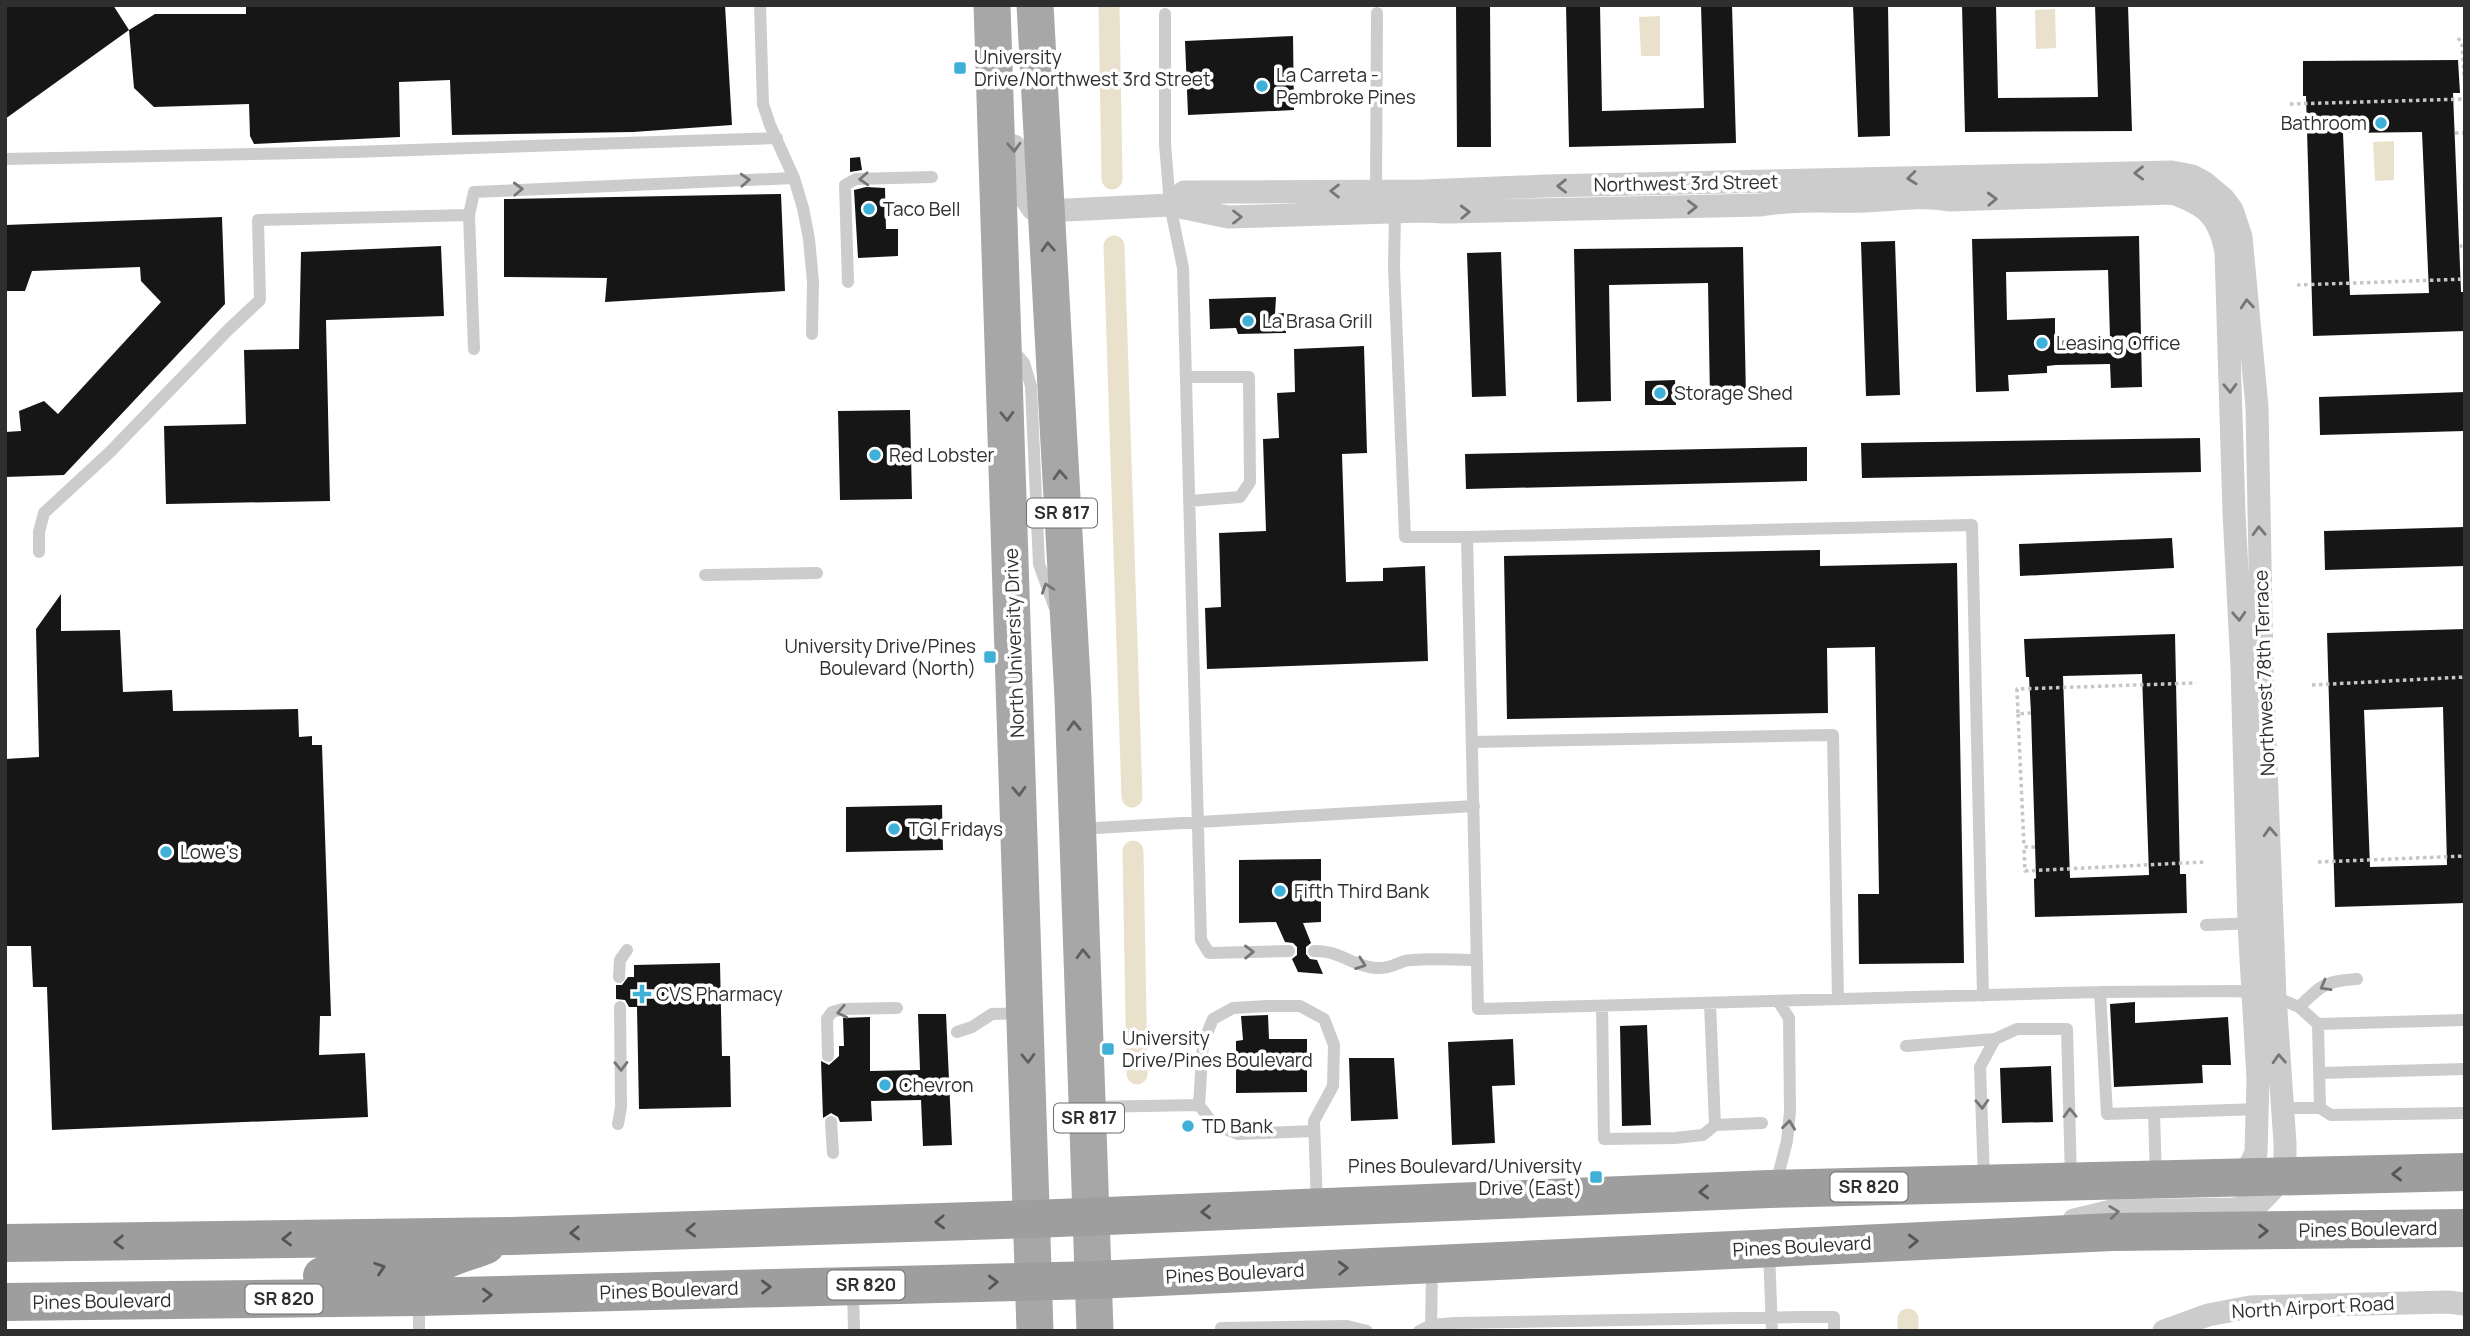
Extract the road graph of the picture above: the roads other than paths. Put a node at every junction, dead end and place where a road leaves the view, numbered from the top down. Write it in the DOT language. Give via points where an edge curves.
graph roads {
  1 [pos="760,5"];
  2 [pos="992,5"];
  3 [pos="1007,5"];
  4 [pos="1035,5"];
  5 [pos="1377,13"];
  6 [pos="1165,14"];
  7 [pos="777,138"];
  8 [pos="5,159"];
  9 [pos="932,177"];
  10 [pos="794,178"];
  11 [pos="2206,183"];
  12 [pos="1376,191"];
  13 [pos="1170,205"];
  14 [pos="2201,206"];
  15 [pos="1046,211"];
  16 [pos="1395,213"];
  17 [pos="469,215"];
  18 [pos="848,282"];
  19 [pos="812,334"];
  20 [pos="1004,344"];
  21 [pos="474,349"];
  22 [pos="1186,377"];
  23 [pos="1189,501"];
  24 [pos="1467,537"];
  25 [pos="38,552"];
  26 [pos="817,573"];
  27 [pos="705,575"];
  28 [pos="1070,653"];
  29 [pos="1472,742"];
  30 [pos="1474,806"];
  31 [pos="1198,822"];
  32 [pos="1078,829"];
  33 [pos="2273,918"];
  34 [pos="2249,924"];
  35 [pos="2206,925"];
  36 [pos="627,950"];
  37 [pos="1289,951"];
  38 [pos="1314,951"];
  39 [pos="1477,960"];
  40 [pos="619,977"];
  41 [pos="2357,979"];
  42 [pos="2100,992"];
  43 [pos="2265,995"];
  44 [pos="1983,996"];
  45 [pos="1838,999"];
  46 [pos="1778,1001"];
  47 [pos="1710,1003"];
  48 [pos="1602,1006"];
  49 [pos="620,1007"];
  50 [pos="2299,1007"];
  51 [pos="897,1008"];
  52 [pos="1026,1013"];
  53 [pos="2465,1020"];
  54 [pos="2318,1024"];
  55 [pos="957,1032"];
  56 [pos="1995,1039"];
  57 [pos="1906,1046"];
  58 [pos="828,1056"];
  59 [pos="2465,1069"];
  60 [pos="2320,1073"];
  61 [pos="1199,1105"];
  62 [pos="1088,1107"];
  63 [pos="2283,1108"];
  64 [pos="2320,1108"];
  65 [pos="2258,1110"];
  66 [pos="2465,1113"];
  67 [pos="2154,1114"];
  68 [pos="831,1122"];
  69 [pos="1762,1123"];
  70 [pos="618,1124"];
  71 [pos="1715,1125"];
  72 [pos="1314,1131"];
  73 [pos="833,1153"];
  74 [pos="2465,1172"];
  75 [pos="2285,1176"];
  76 [pos="2244,1177"];
  77 [pos="2157,1180"];
  78 [pos="2071,1182"];
  79 [pos="1999,1183"];
  80 [pos="1769,1189"];
  81 [pos="1317,1208"];
  82 [pos="1093,1215"];
  83 [pos="1033,1219"];
  84 [pos="2465,1228"];
  85 [pos="511,1236"];
  86 [pos="404,1238"];
  87 [pos="1999,1238"];
  88 [pos="5,1243"];
  89 [pos="1769,1248"];
  90 [pos="1526,1260"];
  91 [pos="1433,1264"];
  92 [pos="1035,1280"];
  93 [pos="1095,1280"];
  94 [pos="853,1285"];
  95 [pos="149,1300"];
  96 [pos="5,1302"];
  97 [pos="2465,1304"];
  98 [pos="419,1314"];
  99 [pos="1772,1317"];
  100 [pos="1582,1326"];
  101 [pos="1427,1329"];
  102 [pos="854,1331"];
  103 [pos="1035,1331"];
  104 [pos="1096,1331"];
  105 [pos="1221,1331"];
  106 [pos="1367,1331"];
  107 [pos="1772,1331"];
  108 [pos="1835,1331"];
  109 [pos="2164,1331"];
  1 -- 7 [label="lane" via="763,104"];
  2 -- 20 [label="main road, North University Drive / SR 817"];
  3 -- 15 [label="street, one-way" via="1015,172 1018,187 1033,208"];
  4 -- 15 [label="main road, SR 817"];
  5 -- 12 [label="lane"];
  6 -- 13 [label="lane"];
  7 -- 8 [label="lane"];
  7 -- 10 [label="lane"];
  9 -- 18 [label="lane, one-way" via="856,179 845,185"];
  17 -- 10 [label="lane, one-way" via="472,195 478,190"];
  10 -- 19 [label="lane" via="809,239"];
  11 -- 12 [label="street, Northwest 3rd Street, one-way" via="2172,172"];
  33 -- 11 [label="street, Northwest 78th Terrace, one-way" via="2257,407 2241,237 2232,210"];
  12 -- 13 [label="street, Northwest 3rd Street, one-way" via="1184,192"];
  13 -- 15 [label="street, Northwest 3rd Street"];
  13 -- 16 [label="street, Northwest 3rd Street, one-way" via="1228,217"];
  13 -- 22 [label="lane" via="1183,268"];
  16 -- 14 [label="street, Northwest 3rd Street, one-way" via="2172,193"];
  14 -- 34 [label="street, Northwest 78th Terrace, one-way" via="2220,227 2226,252"];
  28 -- 15 [label="main road, SR 817, one-way"];
  16 -- 24 [label="lane" via="1405,537"];
  17 -- 21 [label="lane"];
  17 -- 25 [label="lane" via="258,220 260,300 44,513"];
  28 -- 20 [label="lane, one-way" via="1039,564 1031,386 1024,363"];
  20 -- 52 [label="main road, North University Drive / SR 817, one-way"];
  22 -- 23 [label="lane"];
  22 -- 23 [label="lane" via="1249,377 1250,482 1240,497"];
  23 -- 31 [label="lane"];
  24 -- 29 [label="lane"];
  24 -- 44 [label="lane" via="1972,525"];
  26 -- 27 [label="lane"];
  32 -- 28 [label="main road, SR 817, one-way"];
  29 -- 30 [label="lane"];
  29 -- 45 [label="lane" via="1833,735"];
  30 -- 31 [label="lane"];
  30 -- 39 [label="lane"];
  31 -- 32 [label="lane"];
  31 -- 37 [label="lane, one-way" via="1201,940 1209,953"];
  62 -- 32 [label="main road, SR 817, one-way"];
  33 -- 34 [label="lane"];
  33 -- 43 [label="street, Northwest 78th Terrace"];
  34 -- 35 [label="lane"];
  34 -- 43 [label="street, Northwest 78th Terrace"];
  36 -- 40 [label="lane" via="620,960"];
  38 -- 39 [label="lane, one-way" via="1370,967 1396,966 1408,960"];
  39 -- 48 [label="lane" via="1478,1009"];
  41 -- 50 [label="lane, one-way" via="2332,981"];
  42 -- 43 [label="lane" via="2238,991"];
  42 -- 44 [label="lane"];
  42 -- 67 [label="lane" via="2107,1114"];
  43 -- 50 [label="lane"];
  63 -- 43 [label="street, Northwest 78th Terrace, one-way"];
  43 -- 65 [label="street, Northwest 78th Terrace"];
  44 -- 45 [label="lane"];
  45 -- 46 [label="lane"];
  46 -- 47 [label="lane"];
  80 -- 46 [label="lane, one-way" via="1779,1172 1790,1111 1789,1018"];
  47 -- 48 [label="lane"];
  47 -- 71 [label="lane"];
  48 -- 71 [label="lane" via="1604,1139 1703,1135"];
  49 -- 70 [label="lane, one-way"];
  50 -- 54 [label="lane"];
  51 -- 58 [label="lane, one-way" via="832,1012 827,1019"];
  52 -- 55 [label="lane" via="992,1014"];
  52 -- 83 [label="main road, North University Drive / SR 817, one-way"];
  53 -- 54 [label="lane"];
  54 -- 60 [label="lane"];
  56 -- 57 [label="lane"];
  78 -- 56 [label="lane, one-way" via="2067,1029 2017,1029"];
  56 -- 79 [label="lane, one-way" via="1980,1067"];
  59 -- 60 [label="lane"];
  60 -- 64 [label="lane"];
  61 -- 62 [label="lane"];
  61 -- 72 [label="lane" via="1214,1125 1238,1134"];
  61 -- 72 [label="lane" via="1203,1043 1213,1019 1233,1008 1300,1006 1324,1019 1334,1045 1333,1086 1314,1121"];
  62 -- 82 [label="main road, SR 817"];
  63 -- 64 [label="lane"];
  63 -- 65 [label="lane"];
  63 -- 75 [label="street, Northwest 78th Terrace"];
  64 -- 66 [label="lane" via="2331,1115"];
  65 -- 67 [label="lane"];
  65 -- 76 [label="street, Northwest 78th Terrace" via="2256,1153"];
  67 -- 77 [label="lane"];
  68 -- 73 [label="lane"];
  69 -- 71 [label="lane"];
  72 -- 81 [label="lane"];
  74 -- 75 [label="highway, SR 820, one-way"];
  75 -- 76 [label="highway, SR 820"];
  87 -- 75 [label="street, one-way" via="2112,1211 2241,1207 2260,1202"];
  76 -- 77 [label="highway, SR 820"];
  77 -- 78 [label="highway, SR 820"];
  78 -- 79 [label="highway, SR 820"];
  79 -- 80 [label="highway, SR 820"];
  79 -- 89 [label="highway" via="1960,1199 1787,1212 1772,1223"];
  80 -- 81 [label="highway, SR 820, one-way"];
  80 -- 90 [label="highway" via="1740,1225 1711,1231 1590,1237"];
  81 -- 82 [label="highway, SR 820, one-way"];
  82 -- 83 [label="highway, SR 820"];
  82 -- 93 [label="main road, SR 817"];
  83 -- 85 [label="highway, SR 820, one-way"];
  83 -- 92 [label="main road, North University Drive / SR 817"];
  87 -- 84 [label="highway, Pines Boulevard / SR 820, one-way"];
  85 -- 86 [label="highway, SR 820"];
  85 -- 98 [label="highway" via="437,1264 426,1273 420,1283"];
  86 -- 88 [label="highway, SR 820, one-way"];
  95 -- 86 [label="highway, one-way" via="183,1278 346,1276 386,1268 398,1259"];
  89 -- 87 [label="highway, Pines Boulevard / SR 820, one-way"];
  89 -- 90 [label="highway, Pines Boulevard / SR 820"];
  89 -- 99 [label="lane"];
  90 -- 91 [label="highway, Pines Boulevard / SR 820"];
  93 -- 91 [label="highway, Pines Boulevard / SR 820, one-way"];
  91 -- 101 [label="lane"];
  92 -- 93 [label="highway, Pines Boulevard / SR 820"];
  94 -- 92 [label="highway, Pines Boulevard / SR 820, one-way"];
  92 -- 103 [label="main road, SR 817"];
  93 -- 104 [label="main road, SR 817"];
  98 -- 94 [label="highway, Pines Boulevard / SR 820, one-way"];
  94 -- 102 [label="lane"];
  95 -- 96 [label="highway, Pines Boulevard / SR 820"];
  95 -- 98 [label="highway, Pines Boulevard / SR 820"];
  97 -- 109 [label="street, North Airport Road" via="2250,1307 2208,1315"];
  99 -- 100 [label="lane"];
  99 -- 107 [label="lane"];
  99 -- 108 [label="lane" via="1834,1317"];
  100 -- 101 [label="lane"];
  105 -- 106 [label="lane" via="1348,1326"];
}
